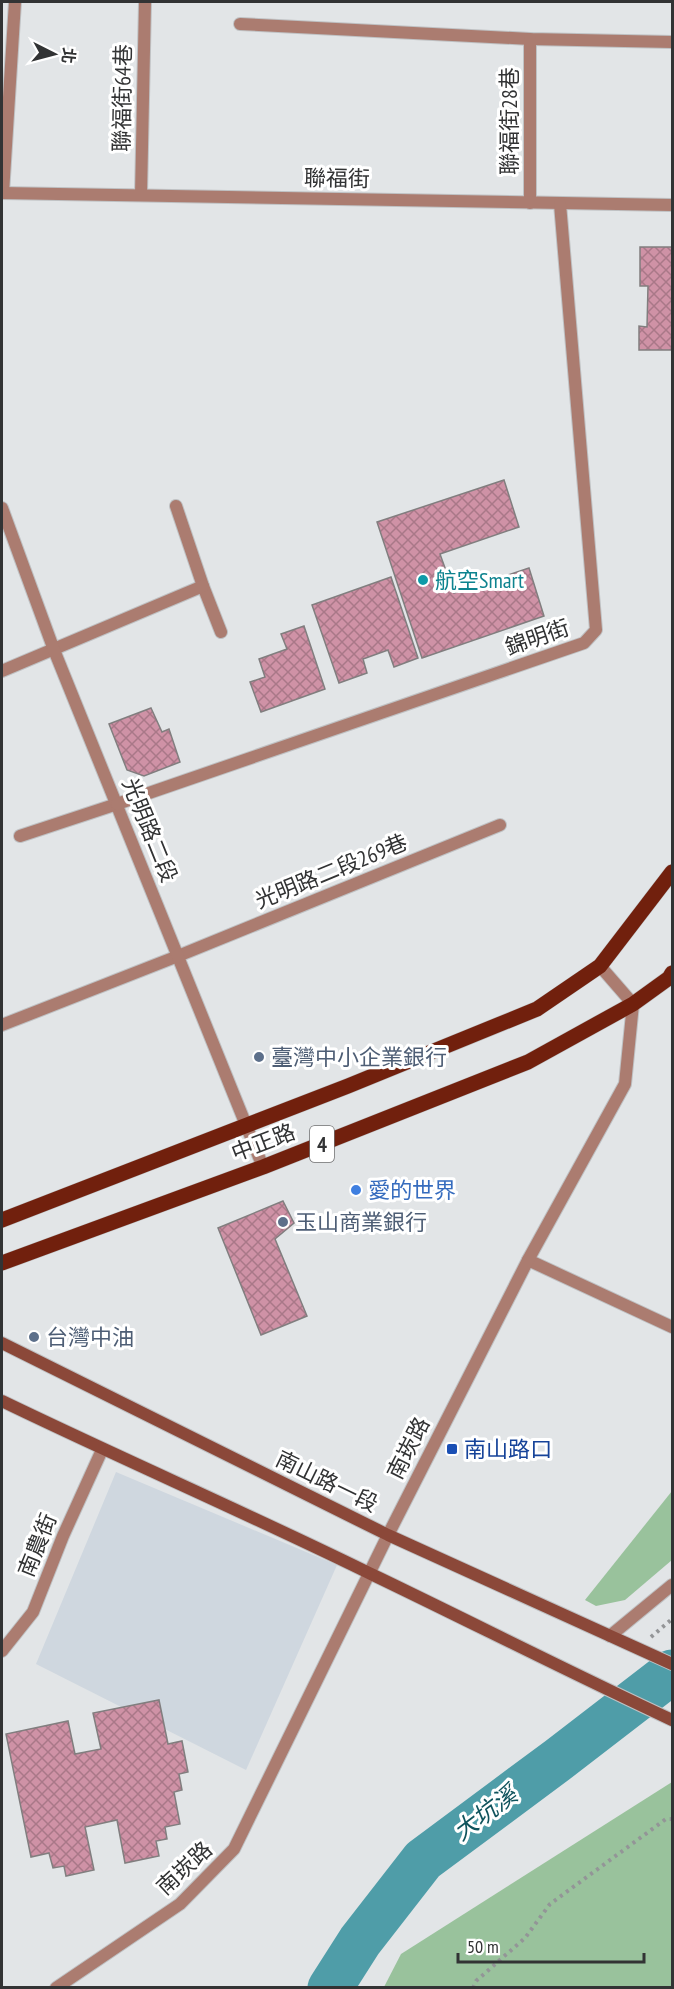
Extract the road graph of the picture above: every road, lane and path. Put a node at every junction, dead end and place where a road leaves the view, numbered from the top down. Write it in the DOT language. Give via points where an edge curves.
graph roads {
  1 [pos="15,2"];
  2 [pos="146,2"];
  3 [pos="240,24"];
  4 [pos="530,39"];
  5 [pos="672,42"];
  6 [pos="2,193"];
  7 [pos="141,195"];
  8 [pos="530,203"];
  9 [pos="560,204"];
  10 [pos="672,205"];
  11 [pos="176,506"];
  12 [pos="2,508"];
  13 [pos="203,586"];
  14 [pos="221,632"];
  15 [pos="54,650"];
  16 [pos="2,671"];
  17 [pos="117,804"];
  18 [pos="500,825"];
  19 [pos="20,836"];
  20 [pos="672,872"];
  21 [pos="178,956"];
  22 [pos="600,966"];
  23 [pos="671,977"];
  24 [pos="633,1004"];
  25 [pos="2,1025"];
  26 [pos="248,1125"];
  27 [pos="263,1167"];
  28 [pos="2,1220"];
  29 [pos="528,1260"];
  30 [pos="2,1263"];
  31 [pos="672,1327"];
  32 [pos="2,1343"];
  33 [pos="2,1401"];
  34 [pos="102,1450"];
  35 [pos="388,1535"];
  36 [pos="369,1573"];
  37 [pos="672,1585"];
  38 [pos="610,1636"];
  39 [pos="2,1651"];
  40 [pos="672,1664"];
  41 [pos="672,1720"];
  42 [pos="672,1819"];
  43 [pos="56,1988"];
  44 [pos="473,1988"];
  1 -- 6 [label="street"];
  2 -- 7 [label="street, 聯福街64巷"];
  3 -- 4 [label="street"];
  4 -- 5 [label="street"];
  4 -- 8 [label="street, 聯福街28巷"];
  6 -- 7 [label="street, 聯福街"];
  7 -- 8 [label="street, 聯福街"];
  8 -- 9 [label="street, 聯福街"];
  9 -- 10 [label="street, 聯福街"];
  9 -- 17 [label="street, 錦明街" via="596,630 584,643"];
  11 -- 13 [label="street"];
  12 -- 15 [label="street, 光明路二段"];
  13 -- 14 [label="street"];
  13 -- 15 [label="street"];
  15 -- 16 [label="street"];
  15 -- 17 [label="street, 光明路二段"];
  17 -- 19 [label="street, 錦明街"];
  17 -- 21 [label="street, 光明路二段"];
  18 -- 21 [label="street, 光明路二段269巷"];
  20 -- 22 [label="main road, 4"];
  21 -- 25 [label="street, 光明路二段269巷"];
  21 -- 26 [label="street, 光明路二段"];
  22 -- 24 [label="street"];
  22 -- 26 [label="main road, 中正路 / 4" via="537,1010"];
  23 -- 24 [label="main road, 4"];
  24 -- 27 [label="main road, 中正路 / 4" via="528,1062"];
  24 -- 29 [label="street, 南崁路" via="625,1084"];
  26 -- 27 [label="street, 光明路二段"];
  26 -- 28 [label="main road, 中正路 / 4"];
  27 -- 30 [label="main road, 中正路 / 4"];
  29 -- 31 [label="street"];
  29 -- 35 [label="street, 南崁路"];
  32 -- 35 [label="street, 南山路一段"];
  33 -- 34 [label="street"];
  34 -- 36 [label="street"];
  34 -- 39 [label="street, 南農街" via="33,1612"];
  35 -- 36 [label="street, 南崁路"];
  35 -- 38 [label="street, 南山路一段"];
  36 -- 41 [label="street"];
  36 -- 43 [label="street, 南崁路" via="234,1849 180,1904"];
  37 -- 38 [label="street"];
  38 -- 40 [label="street, 南山路一段"];
  42 -- 44 [label="path" via="666,1819 550,1904 525,1938"];
}
